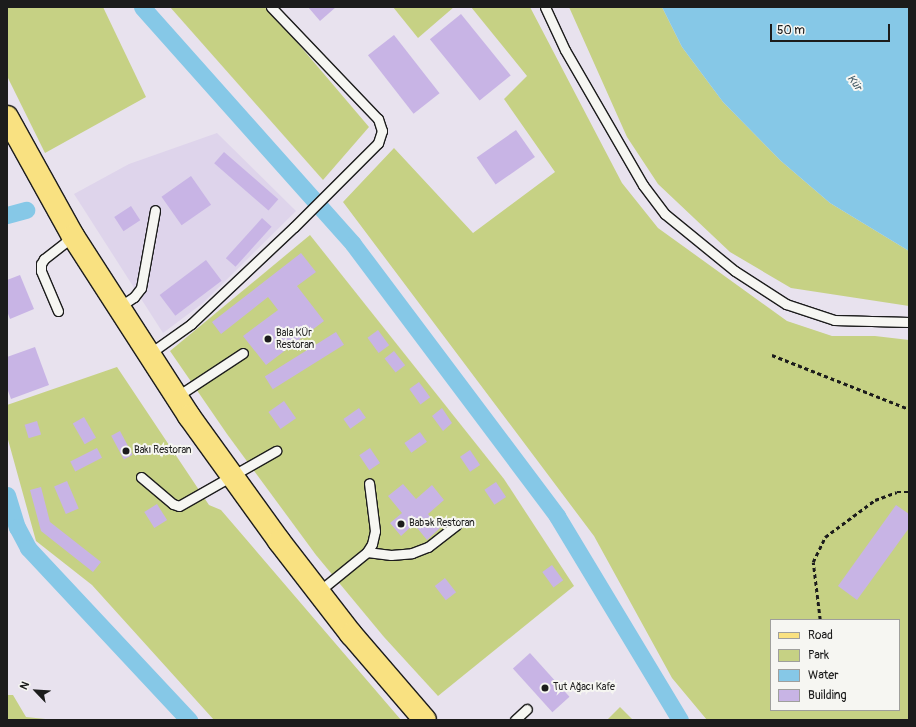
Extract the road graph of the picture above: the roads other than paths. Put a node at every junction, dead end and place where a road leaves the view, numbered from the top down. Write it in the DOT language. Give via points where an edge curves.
graph roads {
  1 [pos="271,7"];
  2 [pos="545,7"];
  3 [pos="7,117"];
  4 [pos="155,210"];
  5 [pos="73,236"];
  6 [pos="118,308"];
  7 [pos="58,311"];
  8 [pos="909,322"];
  9 [pos="243,353"];
  10 [pos="148,355"];
  11 [pos="176,397"];
  12 [pos="276,451"];
  13 [pos="141,477"];
  14 [pos="232,477"];
  15 [pos="369,483"];
  16 [pos="456,525"];
  17 [pos="367,552"];
  18 [pos="318,592"];
  19 [pos="527,709"];
  20 [pos="425,720"];
  21 [pos="515,720"];
  1 -- 10 [label="lane" via="378,119 382,131 378,143 191,324"];
  2 -- 8 [label="lane" via="565,50 635,172 666,214 735,271 786,304 834,320"];
  3 -- 5 [label="main road"];
  4 -- 6 [label="lane" via="141,288 134,297"];
  5 -- 6 [label="main road"];
  5 -- 7 [label="lane" via="41,264 41,271"];
  6 -- 10 [label="main road"];
  9 -- 11 [label="lane"];
  10 -- 11 [label="main road"];
  11 -- 14 [label="main road"];
  12 -- 14 [label="lane"];
  13 -- 14 [label="lane" via="173,504 180,506"];
  14 -- 18 [label="main road"];
  15 -- 17 [label="lane" via="375,531"];
  16 -- 17 [label="lane" via="428,547 412,553 391,555"];
  17 -- 18 [label="lane"];
  18 -- 20 [label="main road" via="355,640"];
  19 -- 21 [label="lane"];
}
